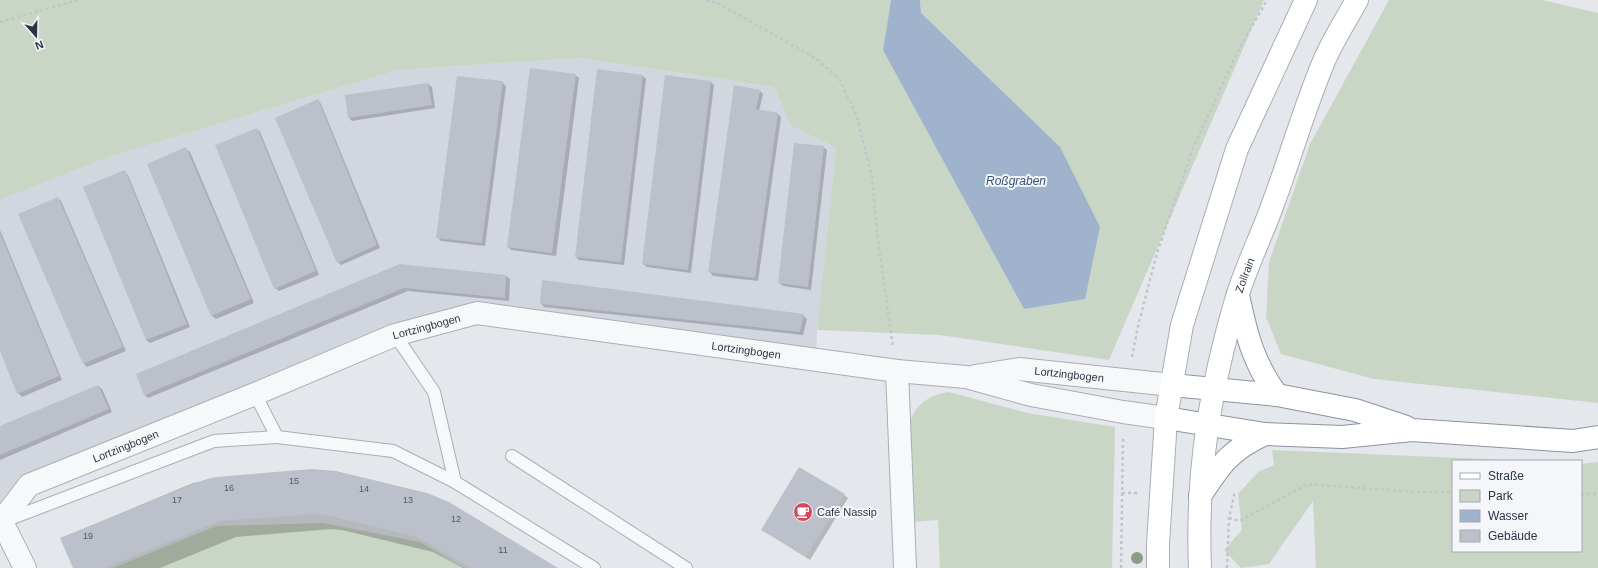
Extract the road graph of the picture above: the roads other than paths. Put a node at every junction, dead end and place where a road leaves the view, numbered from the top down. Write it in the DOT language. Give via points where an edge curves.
graph roads {
  1 [pos="1306,0"];
  2 [pos="1357,0"];
  3 [pos="1238,295"];
  4 [pos="395,335"];
  5 [pos="897,371"];
  6 [pos="966,377"];
  7 [pos="1172,385"];
  8 [pos="1213,389"];
  9 [pos="255,394"];
  10 [pos="1277,395"];
  11 [pos="1166,418"];
  12 [pos="1206,424"];
  13 [pos="1412,430"];
  14 [pos="1265,434"];
  15 [pos="277,437"];
  16 [pos="1598,437"];
  17 [pos="512,456"];
  18 [pos="455,482"];
  19 [pos="1200,496"];
  20 [pos="1,522"];
  21 [pos="25,568"];
  22 [pos="594,568"];
  23 [pos="686,568"];
  24 [pos="905,568"];
  25 [pos="1158,568"];
  26 [pos="1200,568"];
  1 -- 7 [label="main road" via="1237,149 1182,325"];
  2 -- 3 [label="main road, Zollrain" via="1324,61"];
  3 -- 8 [label="main road, Zollrain"];
  3 -- 10 [label="main road" via="1247,338 1259,368"];
  4 -- 5 [label="street, Lortzingbogen" via="477,313"];
  4 -- 9 [label="street, Lortzingbogen"];
  4 -- 18 [label="lane" via="434,392"];
  5 -- 6 [label="street, Lortzingbogen"];
  5 -- 24 [label="street"];
  6 -- 7 [label="street, Lortzingbogen" via="1019,369"];
  6 -- 11 [label="street, Lortzingbogen" via="1031,395"];
  7 -- 8 [label="main road"];
  7 -- 11 [label="main road"];
  8 -- 10 [label="main road"];
  8 -- 12 [label="main road, Zollrain"];
  9 -- 15 [label="lane"];
  9 -- 20 [label="street, Lortzingbogen" via="29,486"];
  10 -- 13 [label="main road" via="1355,410"];
  11 -- 12 [label="main road"];
  11 -- 25 [label="main road"];
  12 -- 14 [label="main road"];
  12 -- 19 [label="main road, Zollrain"];
  13 -- 14 [label="main road" via="1342,437"];
  13 -- 16 [label="main road" via="1573,441"];
  14 -- 19 [label="main road" via="1244,444 1220,466"];
  15 -- 18 [label="lane" via="393,451"];
  15 -- 20 [label="lane" via="214,442"];
  17 -- 23 [label="lane"];
  18 -- 22 [label="lane"];
  19 -- 26 [label="main road, Zollrain"];
  20 -- 21 [label="street"];
}
